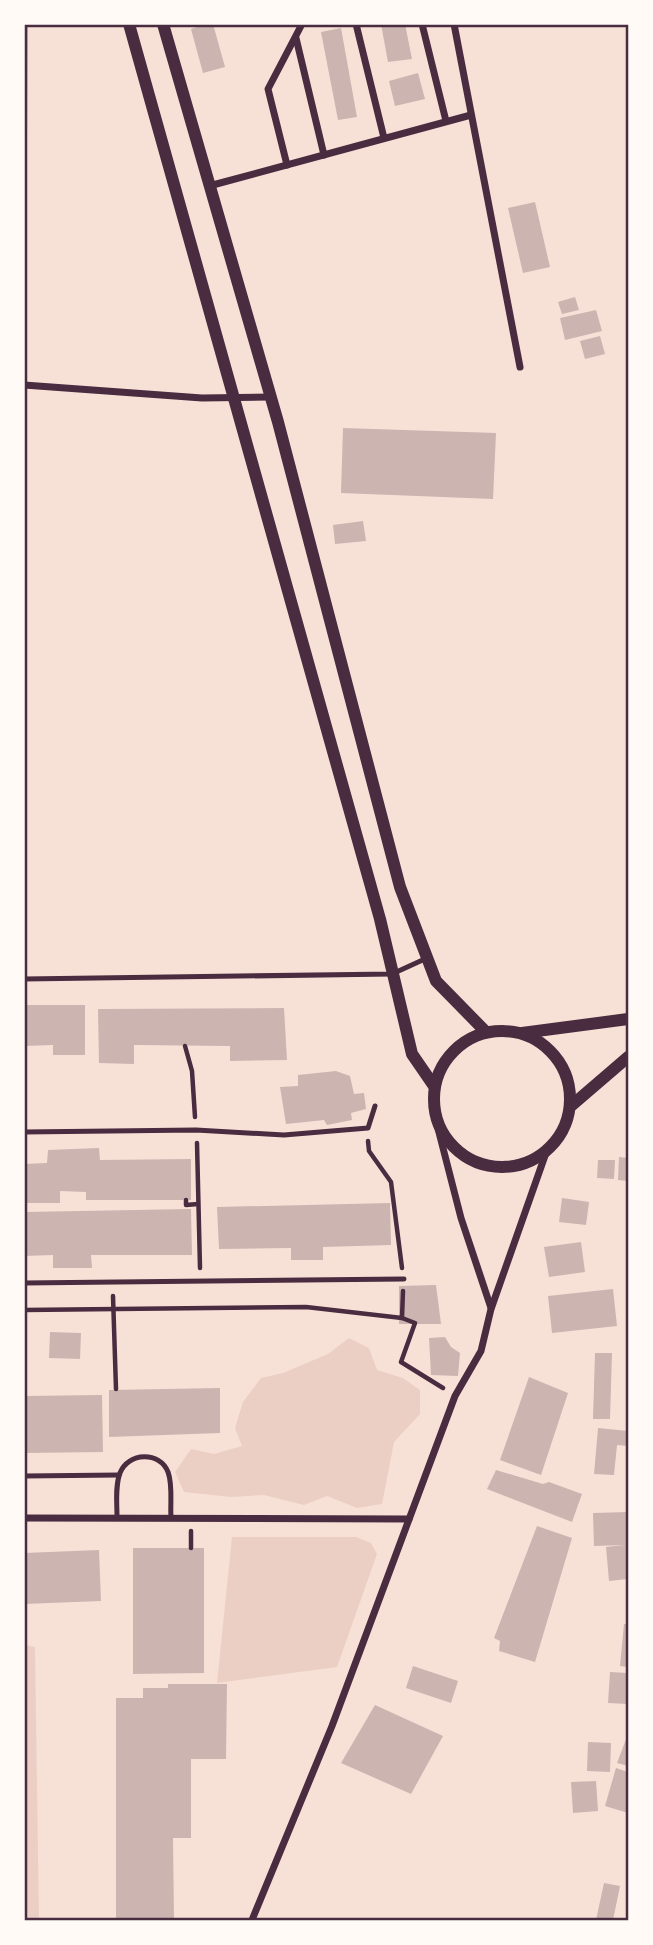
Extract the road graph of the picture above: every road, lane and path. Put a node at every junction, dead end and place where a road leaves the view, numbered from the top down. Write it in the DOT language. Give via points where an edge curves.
graph roads {
  1 [pos="129,24"];
  2 [pos="163,24"];
  3 [pos="302,24"];
  4 [pos="356,24"];
  5 [pos="422,24"];
  6 [pos="454,24"];
  7 [pos="296,37"];
  8 [pos="471,114"];
  9 [pos="446,121"];
  10 [pos="384,138"];
  11 [pos="324,155"];
  12 [pos="287,165"];
  13 [pos="209,186"];
  14 [pos="520,367"];
  15 [pos="24,385"];
  16 [pos="271,397"];
  17 [pos="234,399"];
  18 [pos="427,958"];
  19 [pos="392,974"];
  20 [pos="24,979"];
  21 [pos="628,1019"];
  22 [pos="486,1032"];
  23 [pos="522,1033"];
  24 [pos="186,1046"];
  25 [pos="628,1057"];
  26 [pos="435,1086"];
  27 [pos="375,1106"];
  28 [pos="571,1106"];
  29 [pos="435,1113"];
  30 [pos="368,1128"];
  31 [pos="196,1130"];
  32 [pos="24,1132"];
  33 [pos="547,1150"];
  34 [pos="186,1205"];
  35 [pos="198,1205"];
  36 [pos="404,1279"];
  37 [pos="201,1280"];
  38 [pos="112,1281"];
  39 [pos="24,1283"];
  40 [pos="491,1308"];
  41 [pos="113,1309"];
  42 [pos="24,1310"];
  43 [pos="402,1318"];
  44 [pos="116,1389"];
  45 [pos="455,1396"];
  46 [pos="119,1475"];
  47 [pos="24,1476"];
  48 [pos="117,1517"];
  49 [pos="170,1517"];
  50 [pos="24,1518"];
  51 [pos="409,1519"];
  52 [pos="252,1920"];
  1 -- 17 [label="street"];
  2 -- 13 [label="street"];
  3 -- 7 [label="street"];
  4 -- 10 [label="street"];
  5 -- 9 [label="street"];
  6 -- 8 [label="street"];
  7 -- 11 [label="street"];
  7 -- 12 [label="street" via="268,89"];
  8 -- 9 [label="street"];
  8 -- 14 [label="street"];
  9 -- 10 [label="street"];
  10 -- 11 [label="street"];
  11 -- 12 [label="street"];
  12 -- 13 [label="street"];
  13 -- 16 [label="street"];
  15 -- 17 [label="street"];
  16 -- 17 [label="street"];
  16 -- 18 [label="street" via="400,887"];
  17 -- 19 [label="street"];
  18 -- 19 [label="lane"];
  18 -- 22 [label="street" via="436,981"];
  19 -- 20 [label="lane"];
  19 -- 26 [label="street" via="412,1054"];
  21 -- 23 [label="street"];
  22 -- 23 [label="street"];
  22 -- 26 [label="street" via="462,1043 444,1062"];
  23 -- 28 [label="street" via="546,1046 564,1068"];
  24 -- 31 [label="path"];
  25 -- 28 [label="street"];
  26 -- 29 [label="street"];
  27 -- 30 [label="lane"];
  28 -- 33 [label="street" via="566,1125"];
  29 -- 33 [label="street" via="446,1139 467,1158 494,1167 522,1164"];
  29 -- 40 [label="street" via="461,1218"];
  30 -- 31 [label="lane" via="284,1135"];
  30 -- 36 [label="path" via="369,1151 391,1182"];
  31 -- 32 [label="lane"];
  31 -- 35 [label="path"];
  33 -- 40 [label="street"];
  34 -- 35 [label="path"];
  35 -- 37 [label="path"];
  36 -- 37 [label="lane"];
  36 -- 43 [label="path"];
  37 -- 38 [label="lane"];
  38 -- 39 [label="lane"];
  38 -- 41 [label="path"];
  40 -- 45 [label="street" via="481,1351"];
  41 -- 42 [label="path"];
  41 -- 43 [label="path" via="306,1307"];
  41 -- 44 [label="path"];
  43 -- 45 [label="path" via="415,1323 401,1362"];
  45 -- 51 [label="street"];
  46 -- 47 [label="lane"];
  46 -- 48 [label="lane"];
  46 -- 49 [label="lane" via="135,1458 159,1461 169,1474"];
  48 -- 49 [label="street"];
  48 -- 50 [label="street"];
  49 -- 51 [label="street"];
  51 -- 52 [label="street" via="332,1726"];
}
